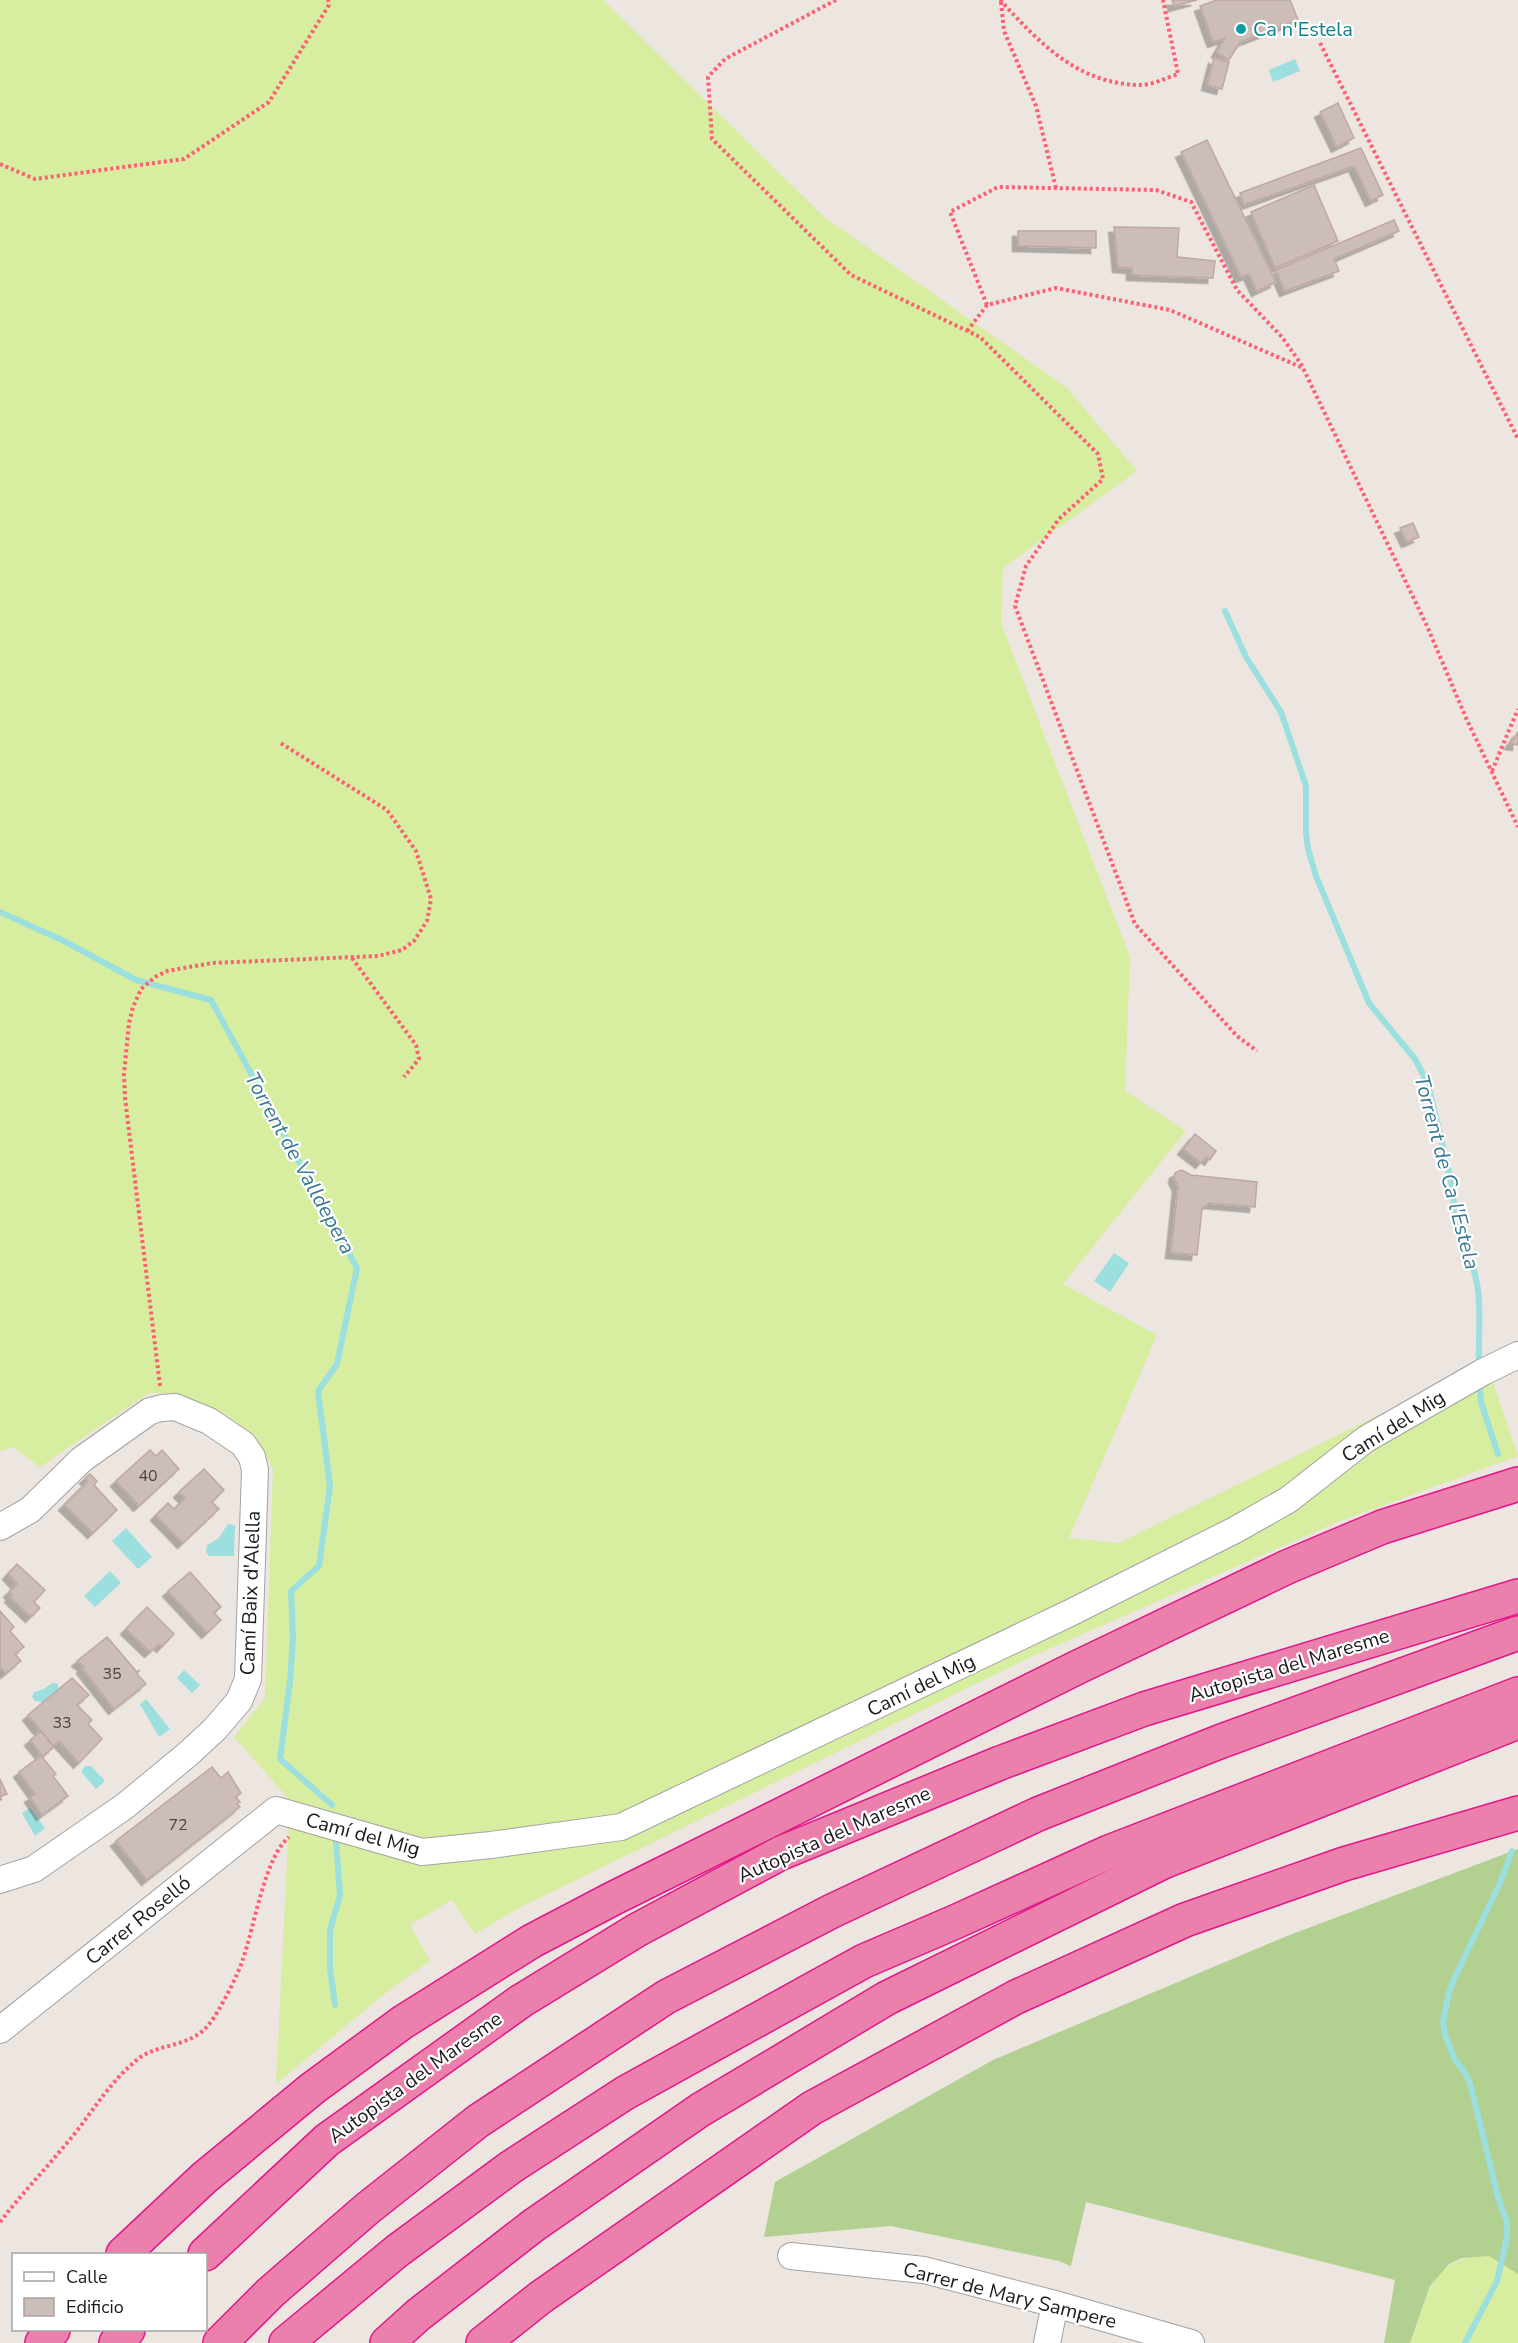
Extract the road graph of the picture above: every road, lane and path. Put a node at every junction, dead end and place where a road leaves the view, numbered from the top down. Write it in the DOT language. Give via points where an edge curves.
graph roads {
  1 [pos="328,0"];
  2 [pos="836,0"];
  3 [pos="1163,0"];
  4 [pos="1000,1"];
  5 [pos="1320,43"];
  6 [pos="0,164"];
  7 [pos="1056,188"];
  8 [pos="987,305"];
  9 [pos="967,331"];
  10 [pos="1304,368"];
  11 [pos="1518,439"];
  12 [pos="1518,709"];
  13 [pos="279,741"];
  14 [pos="1492,771"];
  15 [pos="1518,827"];
  16 [pos="352,958"];
  17 [pos="1257,1051"];
  18 [pos="404,1077"];
  19 [pos="1518,1355"];
  20 [pos="162,1408"];
  21 [pos="1518,1484"];
  22 [pos="0,1527"];
  23 [pos="0,1531"];
  24 [pos="0,1544"];
  25 [pos="1518,1596"];
  26 [pos="1518,1633"];
  27 [pos="1518,1694"];
  28 [pos="1518,1722"];
  29 [pos="276,1810"];
  30 [pos="1518,1813"];
  31 [pos="310,1819"];
  32 [pos="840,1827"];
  33 [pos="0,1880"];
  34 [pos="614,1898"];
  35 [pos="0,2030"];
  36 [pos="0,2222"];
  37 [pos="124,2253"];
  38 [pos="206,2253"];
  39 [pos="792,2256"];
  40 [pos="1055,2304"];
  41 [pos="52,2331"];
  42 [pos="127,2331"];
  43 [pos="484,2342"];
  44 [pos="42,2343"];
  45 [pos="116,2343"];
  46 [pos="220,2343"];
  47 [pos="286,2343"];
  48 [pos="387,2343"];
  49 [pos="1047,2343"];
  50 [pos="1191,2343"];
  1 -- 6 [label="path" via="329,5 269,102 184,159 35,179"];
  2 -- 9 [label="path" via="725,59 708,77 712,139 850,274"];
  3 -- 4 [label="path" via="1178,74 1140,86 1091,77 1044,47"];
  4 -- 7 [label="path" via="1004,31 1036,106"];
  5 -- 11 [label="path"];
  7 -- 8 [label="path" via="998,187 950,212"];
  7 -- 10 [label="path" via="1156,190 1191,202 1237,290 1282,337"];
  8 -- 9 [label="path"];
  8 -- 10 [label="path" via="1056,288 1170,310"];
  9 -- 17 [label="path" via="980,337 1098,454 1103,479 1059,519 1026,566 1015,606 1135,924 1237,1036"];
  10 -- 14 [label="path"];
  12 -- 14 [label="path"];
  13 -- 16 [label="path" via="387,810 416,851 431,898 423,930 402,950"];
  14 -- 15 [label="path"];
  16 -- 18 [label="path" via="416,1045 419,1059"];
  16 -- 20 [label="path" via="212,963 167,971 141,989 137,998 126,1040 124,1098"];
  19 -- 31 [label="street, Camí del Mig" via="1366,1439 1288,1500 1235,1530 1059,1619 621,1827 422,1852"];
  20 -- 22 [label="street" via="150,1411 81,1460 30,1510"];
  20 -- 33 [label="street, Camí Baix d'Alella" via="175,1407 209,1421 243,1444 252,1457 255,1470 248,1679 244,1691 215,1729 125,1806 34,1869"];
  21 -- 34 [label="highway" via="1382,1527 1287,1567"];
  23 -- 24 [label="street"];
  25 -- 32 [label="highway, Autopista del Maresme" via="1144,1709"];
  26 -- 46 [label="highway" via="1219,1742 1038,1814 832,1911 666,1997 469,2129 368,2208 271,2292"];
  27 -- 47 [label="highway" via="1108,1852 864,1961 625,2093 511,2167 397,2250"];
  28 -- 48 [label="highway" via="1163,1862 887,1998 700,2110 534,2225"];
  29 -- 31 [label="street, Camí del Mig"];
  29 -- 35 [label="street, Carrer Roselló"];
  30 -- 43 [label="highway" via="1344,1864 1185,1920 1016,1997 812,2108 541,2297"];
  31 -- 36 [label="path" via="280,1844 243,1961 209,2025 186,2041 141,2056 115,2079 76,2133"];
  32 -- 34 [label="highway"];
  32 -- 38 [label="highway, Autopista del Maresme" via="781,1853 637,1930 521,2001 327,2140"];
  34 -- 37 [label="highway" via="532,1941 385,2035 313,2088 204,2178"];
  39 -- 40 [label="street, Carrer de Mary Sampere" via="924,2270"];
  40 -- 49 [label="street"];
  40 -- 50 [label="street, Carrer de Mary Sampere"];
  41 -- 44 [label="highway"];
  42 -- 45 [label="highway"];
}
